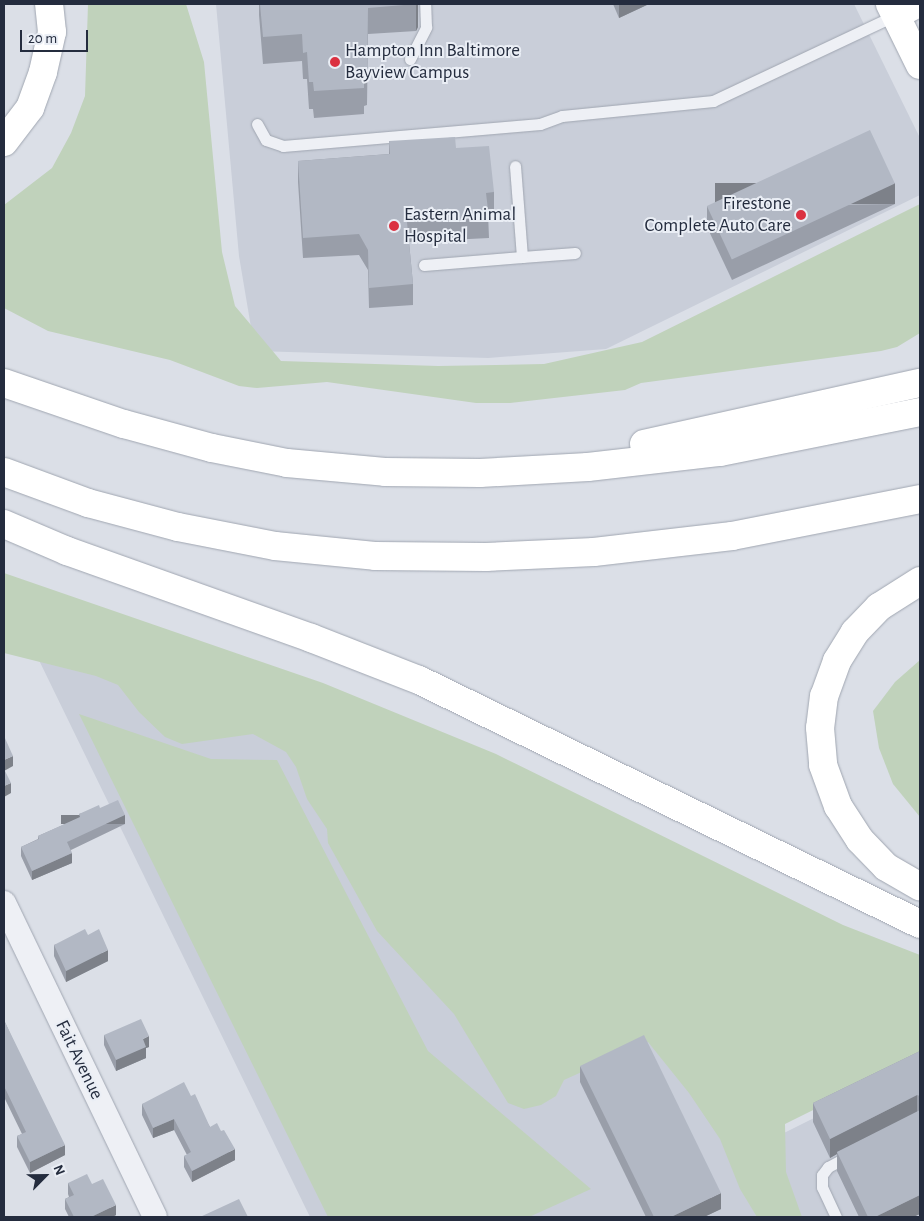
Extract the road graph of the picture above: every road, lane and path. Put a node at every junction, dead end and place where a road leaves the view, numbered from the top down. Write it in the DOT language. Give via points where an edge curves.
graph roads {
  1 [pos="49,4"];
  2 [pos="425,4"];
  3 [pos="901,8"];
  4 [pos="410,59"];
  5 [pos="920,65"];
  6 [pos="257,124"];
  7 [pos="4,142"];
  8 [pos="515,166"];
  9 [pos="575,253"];
  10 [pos="522,257"];
  11 [pos="424,265"];
  12 [pos="4,383"];
  13 [pos="920,383"];
  14 [pos="920,412"];
  15 [pos="4,472"];
  16 [pos="480,473"];
  17 [pos="920,499"];
  18 [pos="4,524"];
  19 [pos="920,581"];
  20 [pos="920,887"];
  21 [pos="4,903"];
  22 [pos="920,924"];
  23 [pos="10,935"];
  24 [pos="862,1150"];
  25 [pos="155,1217"];
  26 [pos="836,1217"];
  1 -- 7 [label="main road" via="52,32 44,72 30,108"];
  2 -- 4 [label="lane" via="426,27"];
  3 -- 5 [label="main road"];
  3 -- 6 [label="lane" via="713,101 562,116 540,124 283,146 266,140"];
  8 -- 10 [label="lane"];
  9 -- 10 [label="lane"];
  10 -- 11 [label="lane"];
  12 -- 16 [label="main road" via="124,424 212,448 287,463 385,472"];
  13 -- 16 [label="main road" via="716,430"];
  14 -- 16 [label="main road" via="720,452 588,468"];
  15 -- 17 [label="main road" via="88,503 178,526 275,546 375,556 486,557 594,552 732,536"];
  18 -- 22 [label="main road" via="419,680"];
  19 -- 20 [label="main road" via="879,608 855,632 837,660 824,696 820,728 824,766 842,813 860,840 886,867"];
  21 -- 23 [label="street, Fait Avenue"];
  23 -- 25 [label="street, Fait Avenue"];
  24 -- 26 [label="lane" via="828,1167 822,1175 822,1187"];
}
